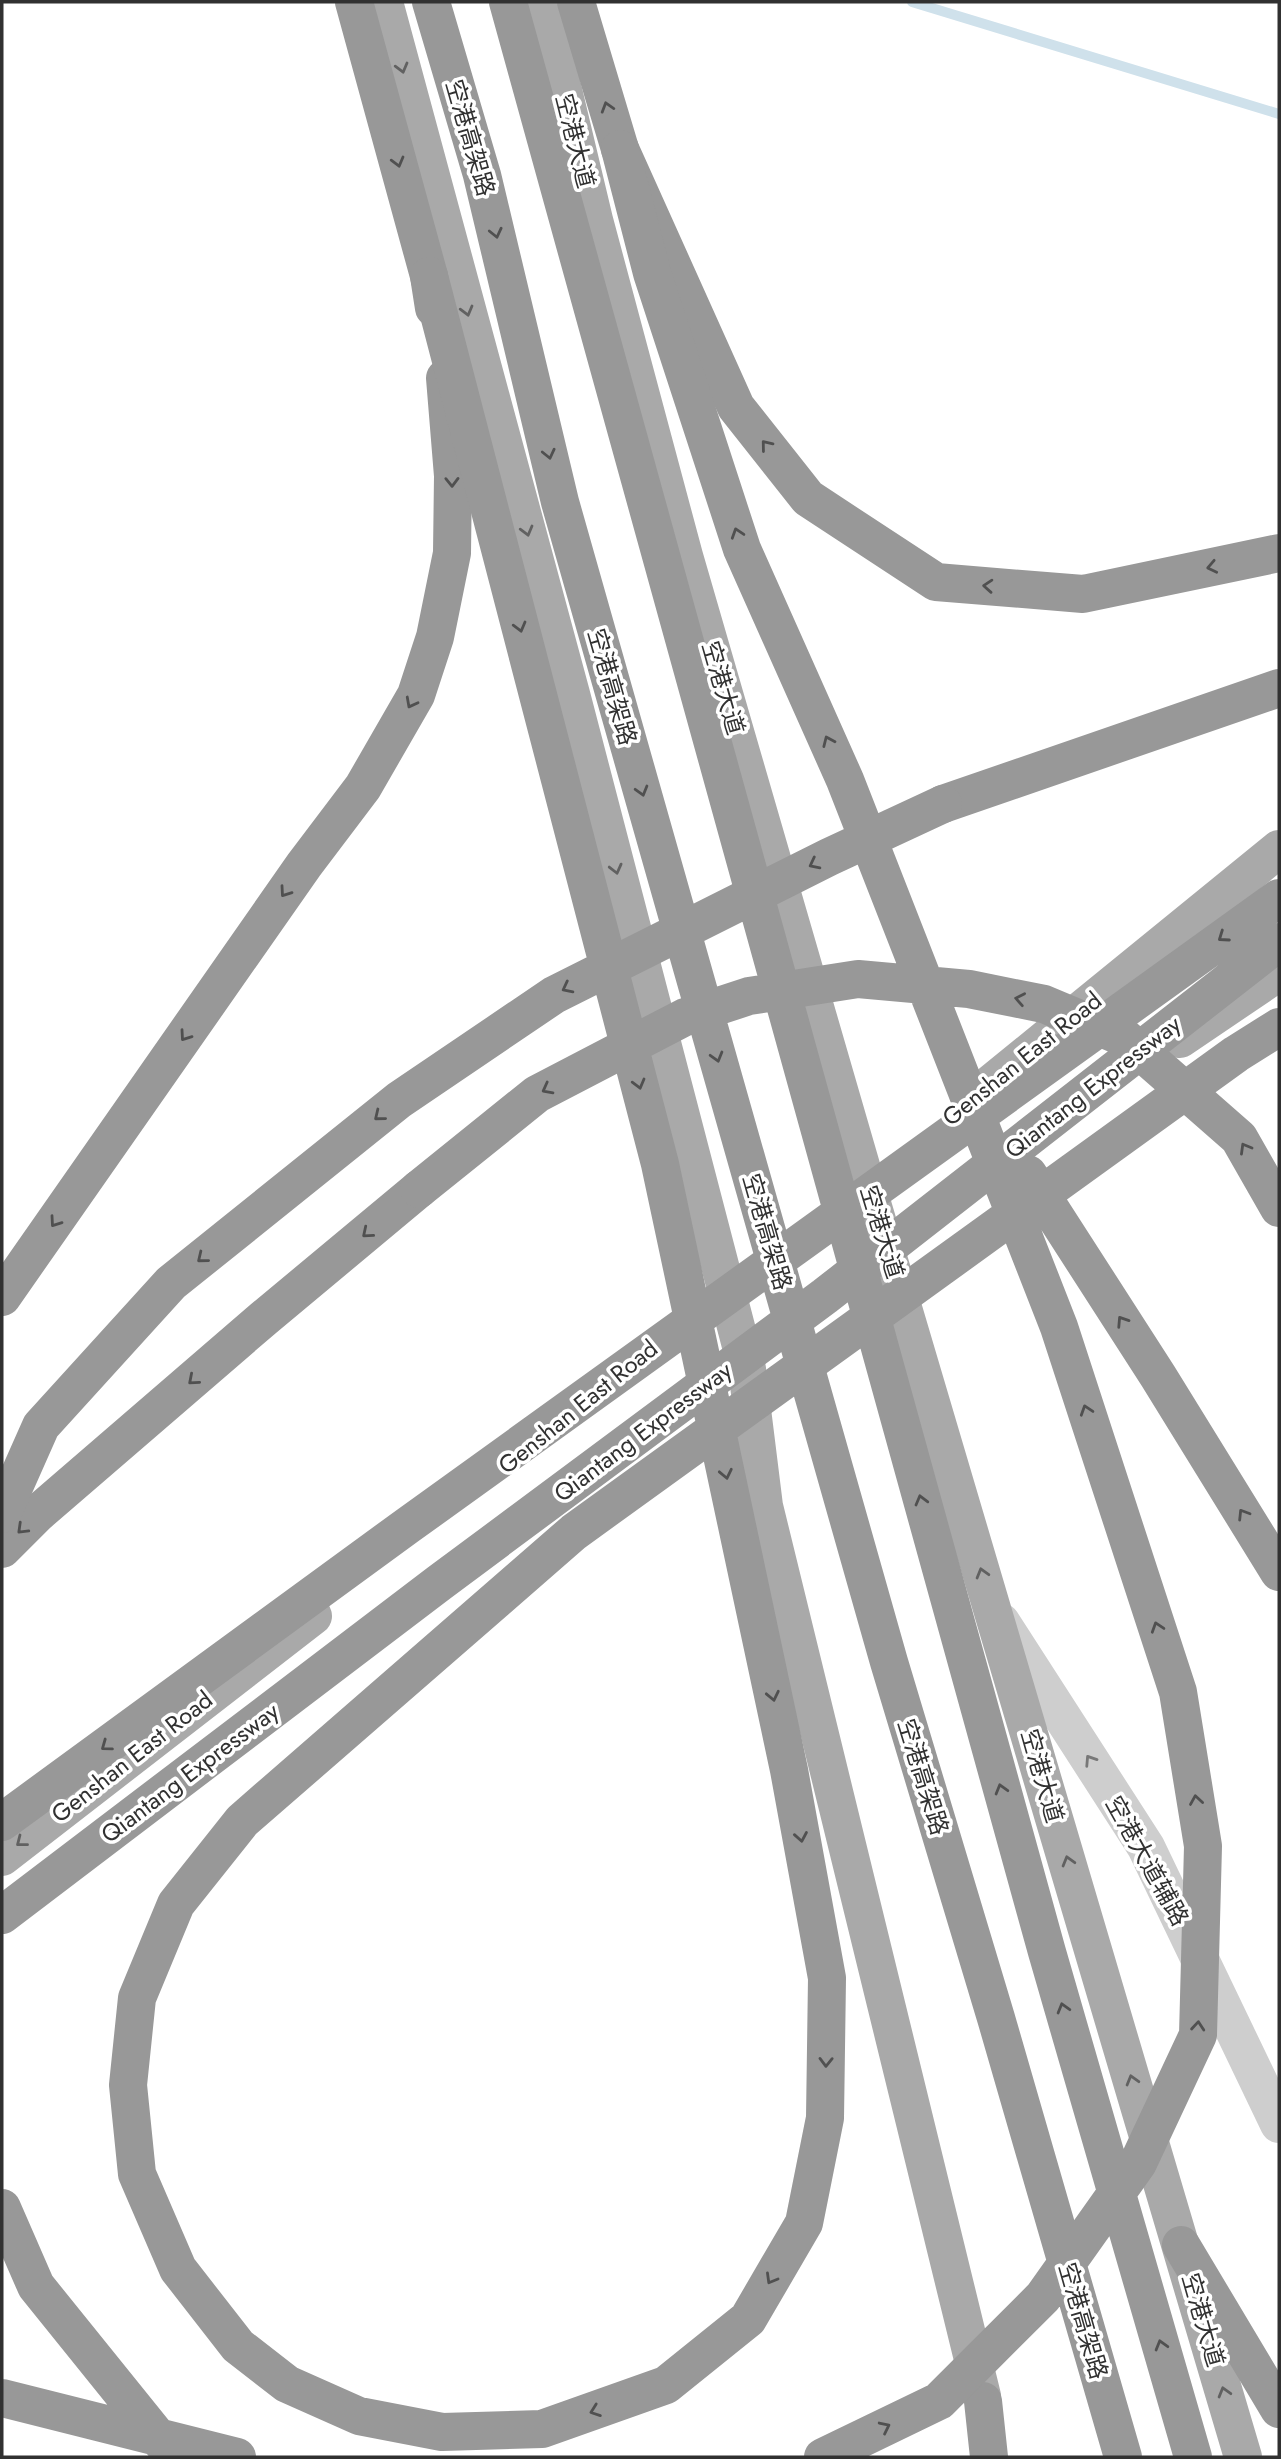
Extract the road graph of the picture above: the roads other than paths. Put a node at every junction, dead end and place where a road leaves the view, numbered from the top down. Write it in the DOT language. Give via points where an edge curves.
graph roads {
  1 [pos="354,2"];
  2 [pos="384,2"];
  3 [pos="431,2"];
  4 [pos="508,2"];
  5 [pos="542,2"];
  6 [pos="576,2"];
  7 [pos="620,149"];
  8 [pos="429,276"];
  9 [pos="1279,554"];
  10 [pos="1279,688"];
  11 [pos="845,780"];
  12 [pos="1279,849"];
  13 [pos="1279,898"];
  14 [pos="1279,942"];
  15 [pos="1279,972"];
  16 [pos="1279,1027"];
  17 [pos="866,1183"];
  18 [pos="1279,1208"];
  19 [pos="892,1264"];
  20 [pos="722,1273"];
  21 [pos="2,1297"];
  22 [pos="747,1369"];
  23 [pos="2,1514"];
  24 [pos="2,1549"];
  25 [pos="1279,1572"];
  26 [pos="993,1610"];
  27 [pos="2,1822"];
  28 [pos="2,1857"];
  29 [pos="2,1915"];
  30 [pos="2,1933"];
  31 [pos="1279,2124"];
  32 [pos="2,2208"];
  33 [pos="1181,2245"];
  34 [pos="2,2398"];
  35 [pos="983,2401"];
  36 [pos="1279,2409"];
  37 [pos="183,2457"];
  38 [pos="237,2457"];
  39 [pos="823,2457"];
  40 [pos="988,2457"];
  41 [pos="998,2457"];
  42 [pos="1123,2457"];
  43 [pos="1193,2457"];
  44 [pos="1243,2457"];
  1 -- 8 [label="highway, one-way"];
  2 -- 20 [label="main road, one-way"];
  3 -- 42 [label="highway, 空港高架路, one-way, bridge" via="482,175 564,516 885,1649"];
  43 -- 4 [label="highway, one-way, bridge" via="1047,1952"];
  5 -- 17 [label="main road, 空港大道" via="594,220 684,556"];
  7 -- 6 [label="highway, one-way"];
  9 -- 7 [label="highway, one-way, bridge" via="1083,594 936,582 808,498 736,407"];
  11 -- 7 [label="highway, one-way, bridge" via="742,549 652,273"];
  8 -- 16 [label="highway, one-way, bridge" via="660,1164 691,1312 712,1406 714,1420 717,1433 789,1770 827,1978 825,2118 804,2222 748,2319 666,2385 542,2429 442,2432 359,2416 287,2384 238,2346 178,2269 136,2174 128,2085 137,1998 176,1904 242,1821 574,1532 709,1435 720,1427 743,1411 1192,1087 1236,1054"];
  8 -- 21 [label="highway, one-way, bridge" via="446,385 453,476 452,553 435,637 416,695 363,787"];
  10 -- 23 [label="highway, one-way, bridge" via="943,804 554,995 399,1100 171,1283 41,1426"];
  25 -- 11 [label="highway, one-way, bridge" via="999,1129 923,978"];
  39 -- 11 [label="highway, one-way, bridge" via="939,2401 1043,2297 1138,2163 1198,2035 1203,1846 1178,1692 1059,1327"];
  12 -- 17 [label="main road, Genshan East Road"];
  13 -- 27 [label="highway, Qiantang Expressway, one-way, bridge"];
  14 -- 29 [label="highway, Qiantang Expressway, bridge" via="825,1296"];
  15 -- 19 [label="main road" via="1166,1049"];
  17 -- 19 [label="main road, 空港大道"];
  17 -- 20 [label="main road, Genshan East Road"];
  18 -- 24 [label="highway, one-way, bridge" via="1239,1138 1171,1077 1125,1038 1044,1004 969,989 858,979 749,996 685,1017 537,1094 263,1319"];
  19 -- 22 [label="main road"];
  26 -- 19 [label="main road, 空港大道, one-way"];
  20 -- 22 [label="main road"];
  20 -- 28 [label="main road, Genshan East Road, one-way" via="644,1358"];
  22 -- 30 [label="main road" via="447,1591"];
  22 -- 35 [label="main road" via="764,1506"];
  31 -- 26 [label="street, 空港大道辅路, one-way" via="1146,1847"];
  33 -- 26 [label="main road, 空港大道, one-way"];
  32 -- 37 [label="highway" via="36,2286 165,2446"];
  33 -- 36 [label="highway"];
  44 -- 33 [label="main road, 空港大道, one-way"];
  34 -- 38 [label="highway"];
  35 -- 40 [label="highway"];
  35 -- 41 [label="main road"];
}
